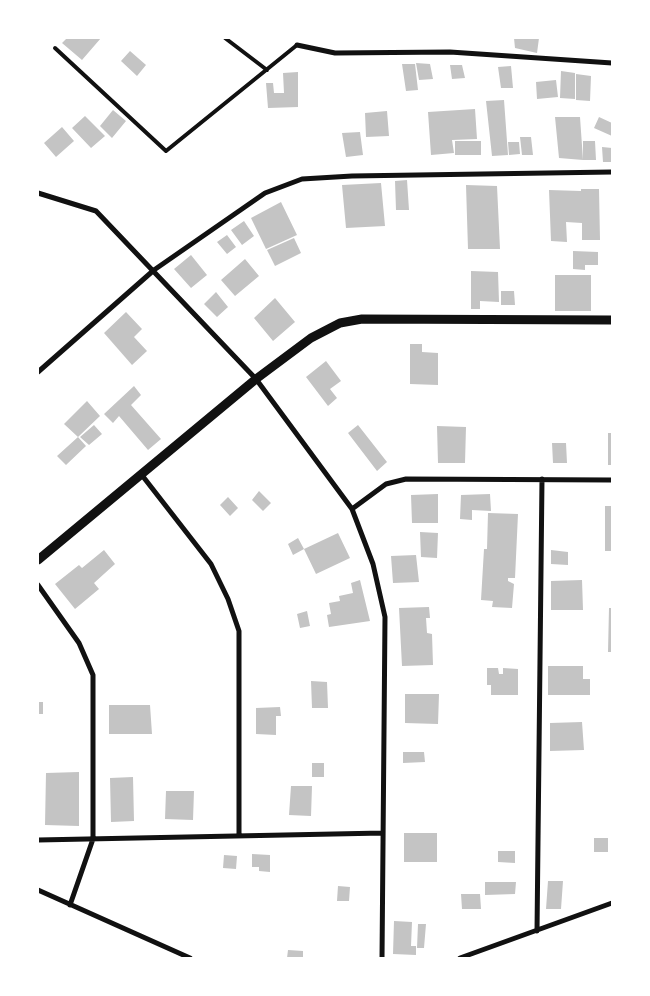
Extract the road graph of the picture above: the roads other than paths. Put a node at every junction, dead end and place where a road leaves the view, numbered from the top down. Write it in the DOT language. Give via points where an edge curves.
graph roads {
  1 [pos="225,38"];
  2 [pos="297,45"];
  3 [pos="55,48"];
  4 [pos="612,63"];
  5 [pos="267,70"];
  6 [pos="612,172"];
  7 [pos="38,192"];
  8 [pos="154,270"];
  9 [pos="612,320"];
  10 [pos="38,372"];
  11 [pos="256,379"];
  12 [pos="141,474"];
  13 [pos="542,479"];
  14 [pos="612,480"];
  15 [pos="352,509"];
  16 [pos="38,560"];
  17 [pos="38,585"];
  18 [pos="383,833"];
  19 [pos="240,836"];
  20 [pos="93,839"];
  21 [pos="38,840"];
  22 [pos="38,890"];
  23 [pos="612,903"];
  24 [pos="70,905"];
  25 [pos="537,931"];
  26 [pos="190,958"];
  27 [pos="382,958"];
  28 [pos="460,958"];
  1 -- 5 [label="lane"];
  2 -- 4 [label="street" via="335,53 450,52"];
  2 -- 5 [label="lane"];
  3 -- 5 [label="lane" via="166,151"];
  6 -- 8 [label="street" via="362,175 302,179 265,193"];
  7 -- 8 [label="street" via="96,211"];
  8 -- 10 [label="street"];
  8 -- 11 [label="street"];
  9 -- 11 [label="street" via="362,319 340,324 312,338"];
  11 -- 12 [label="street"];
  11 -- 15 [label="street"];
  12 -- 16 [label="street"];
  12 -- 19 [label="street" via="211,564 239,630"];
  13 -- 14 [label="street"];
  13 -- 15 [label="street" via="406,478 386,484"];
  13 -- 25 [label="street"];
  15 -- 18 [label="street" via="373,564 385,617"];
  17 -- 20 [label="street" via="79,643 93,675"];
  18 -- 19 [label="street"];
  18 -- 27 [label="street"];
  19 -- 20 [label="street"];
  20 -- 21 [label="street"];
  20 -- 24 [label="street"];
  22 -- 24 [label="street"];
  23 -- 25 [label="street"];
  24 -- 26 [label="street"];
  25 -- 28 [label="street"];
}
